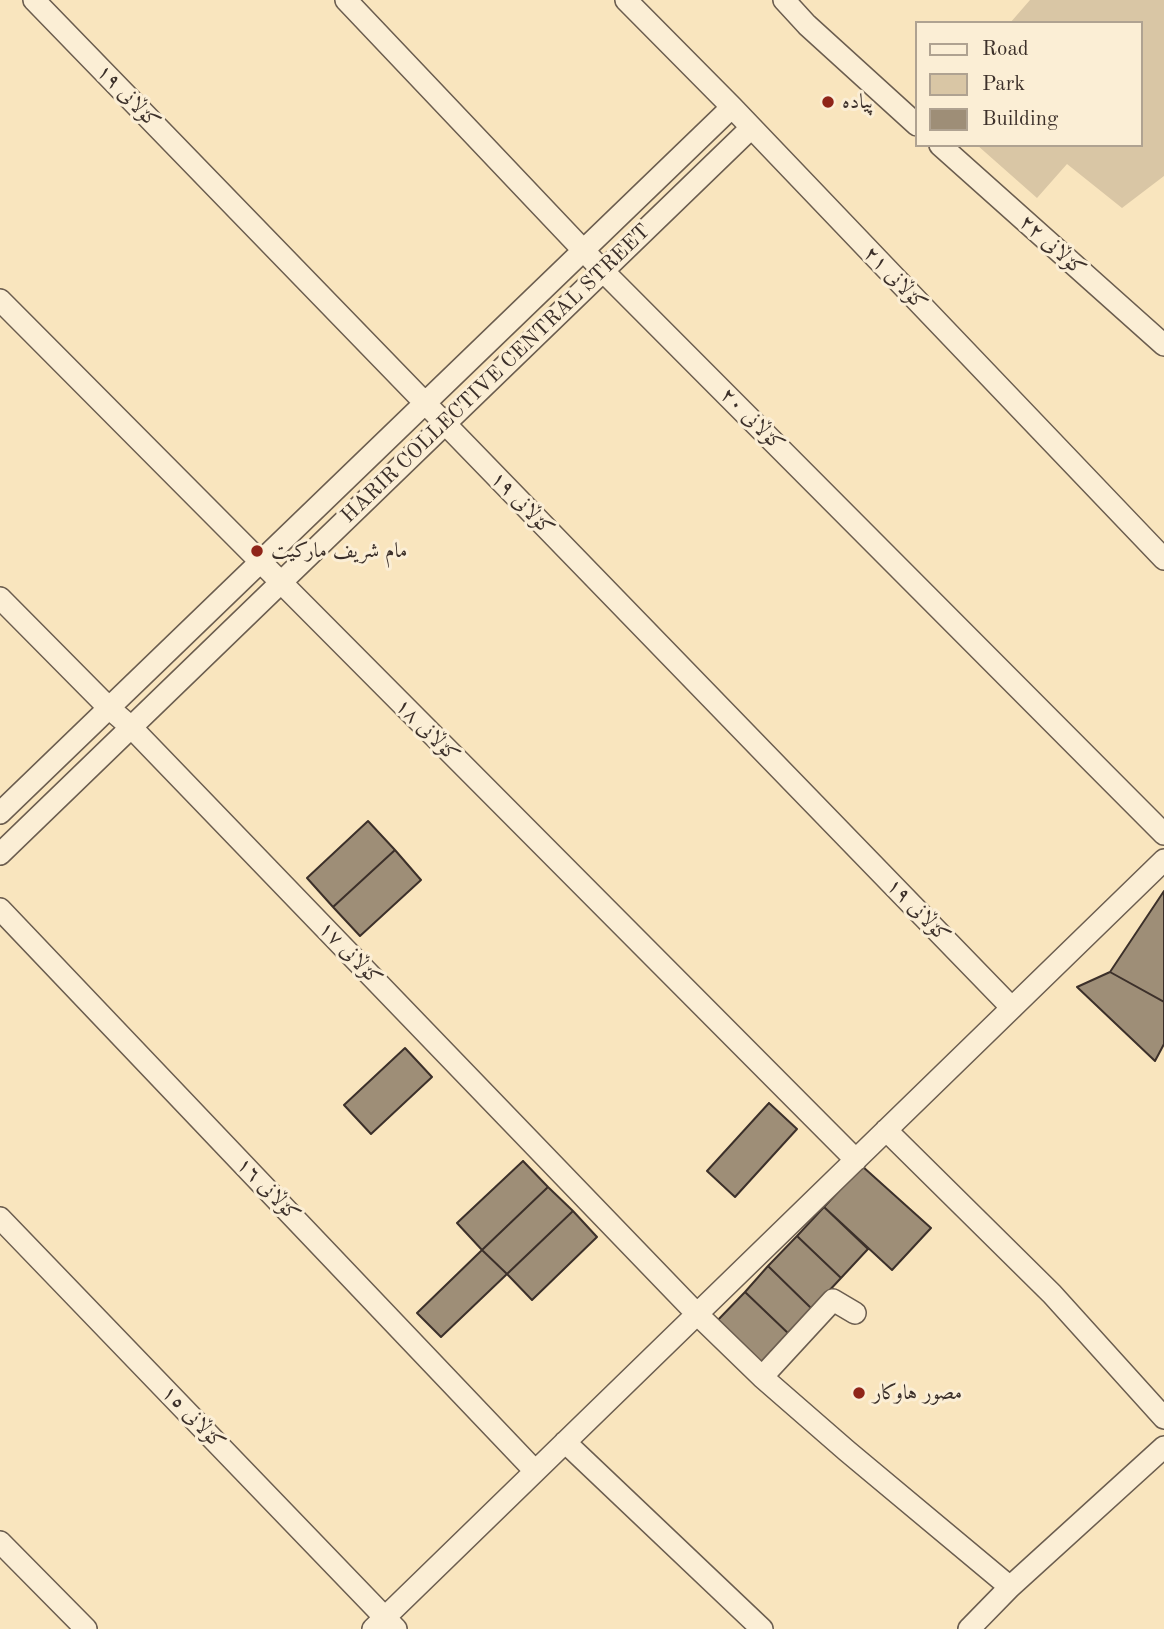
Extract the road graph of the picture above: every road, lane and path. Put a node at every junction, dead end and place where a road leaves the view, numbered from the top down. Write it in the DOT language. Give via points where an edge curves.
graph roads {
  1 [pos="34,0"];
  2 [pos="346,0"];
  3 [pos="625,0"];
  4 [pos="784,0"];
  5 [pos="732,107"];
  6 [pos="916,124"];
  7 [pos="751,128"];
  8 [pos="942,147"];
  9 [pos="583,250"];
  10 [pos="603,271"];
  11 [pos="0,300"];
  12 [pos="1164,345"];
  13 [pos="425,403"];
  14 [pos="444,424"];
  15 [pos="1164,559"];
  16 [pos="260,562"];
  17 [pos="280,583"];
  18 [pos="0,598"];
  19 [pos="109,708"];
  20 [pos="131,727"];
  21 [pos="0,813"];
  22 [pos="1164,834"];
  23 [pos="0,854"];
  24 [pos="1164,860"];
  25 [pos="0,909"];
  26 [pos="1012,1008"];
  27 [pos="886,1130"];
  28 [pos="856,1160"];
  29 [pos="0,1218"];
  30 [pos="855,1313"];
  31 [pos="697,1314"];
  32 [pos="762,1377"];
  33 [pos="1164,1418"];
  34 [pos="565,1443"];
  35 [pos="1164,1447"];
  36 [pos="536,1471"];
  37 [pos="0,1542"];
  38 [pos="1010,1587"];
  39 [pos="385,1625"];
  40 [pos="86,1629"];
  41 [pos="762,1629"];
  42 [pos="969,1629"];
  1 -- 13 [label="street, کۆڵانی ١٩"];
  2 -- 9 [label="street, کۆڵانی ٢٠"];
  3 -- 5 [label="street, کۆڵانی ٢١"];
  4 -- 6 [label="street"];
  5 -- 7 [label="street, کۆڵانی ٢١"];
  5 -- 9 [label="street, HARIR COLLECTIVE CENTRAL STREET"];
  7 -- 10 [label="street, HARIR COLLECTIVE CENTRAL STREET"];
  7 -- 15 [label="street, کۆڵانی ٢١"];
  8 -- 12 [label="street, کۆڵانی ٢٢"];
  9 -- 10 [label="street, کۆڵانی ٢٠"];
  9 -- 13 [label="street, HARIR COLLECTIVE CENTRAL STREET"];
  10 -- 14 [label="street, HARIR COLLECTIVE CENTRAL STREET"];
  10 -- 22 [label="street, کۆڵانی ٢٠"];
  11 -- 16 [label="street, کۆڵانی ١٨"];
  13 -- 14 [label="street, کۆڵانی ١٩"];
  13 -- 16 [label="street, HARIR COLLECTIVE CENTRAL STREET"];
  14 -- 17 [label="street, HARIR COLLECTIVE CENTRAL STREET"];
  14 -- 26 [label="street, کۆڵانی ١٩"];
  16 -- 17 [label="street, کۆڵانی ١٨"];
  16 -- 19 [label="street, HARIR COLLECTIVE CENTRAL STREET"];
  17 -- 20 [label="street, HARIR COLLECTIVE CENTRAL STREET"];
  17 -- 28 [label="street, کۆڵانی ١٨"];
  18 -- 19 [label="street, کۆڵانی ١٧"];
  19 -- 20 [label="street, کۆڵانی ١٧"];
  19 -- 21 [label="street, HARIR COLLECTIVE CENTRAL STREET"];
  20 -- 23 [label="street, HARIR COLLECTIVE CENTRAL STREET"];
  20 -- 31 [label="street, کۆڵانی ١٧"];
  24 -- 26 [label="street"];
  25 -- 36 [label="street, کۆڵانی ١٦"];
  26 -- 27 [label="street"];
  27 -- 28 [label="street"];
  27 -- 33 [label="street" via="1052,1294"];
  28 -- 31 [label="street"];
  29 -- 39 [label="street, کۆڵانی ١٥"];
  30 -- 32 [label="street" via="833,1300"];
  31 -- 32 [label="street, کۆڵانی ١٧"];
  31 -- 34 [label="street"];
  32 -- 38 [label="street, کۆڵانی ١٧"];
  34 -- 36 [label="street"];
  34 -- 41 [label="street"];
  35 -- 38 [label="street"];
  36 -- 39 [label="street"];
  37 -- 40 [label="street"];
  38 -- 42 [label="street"];
}
